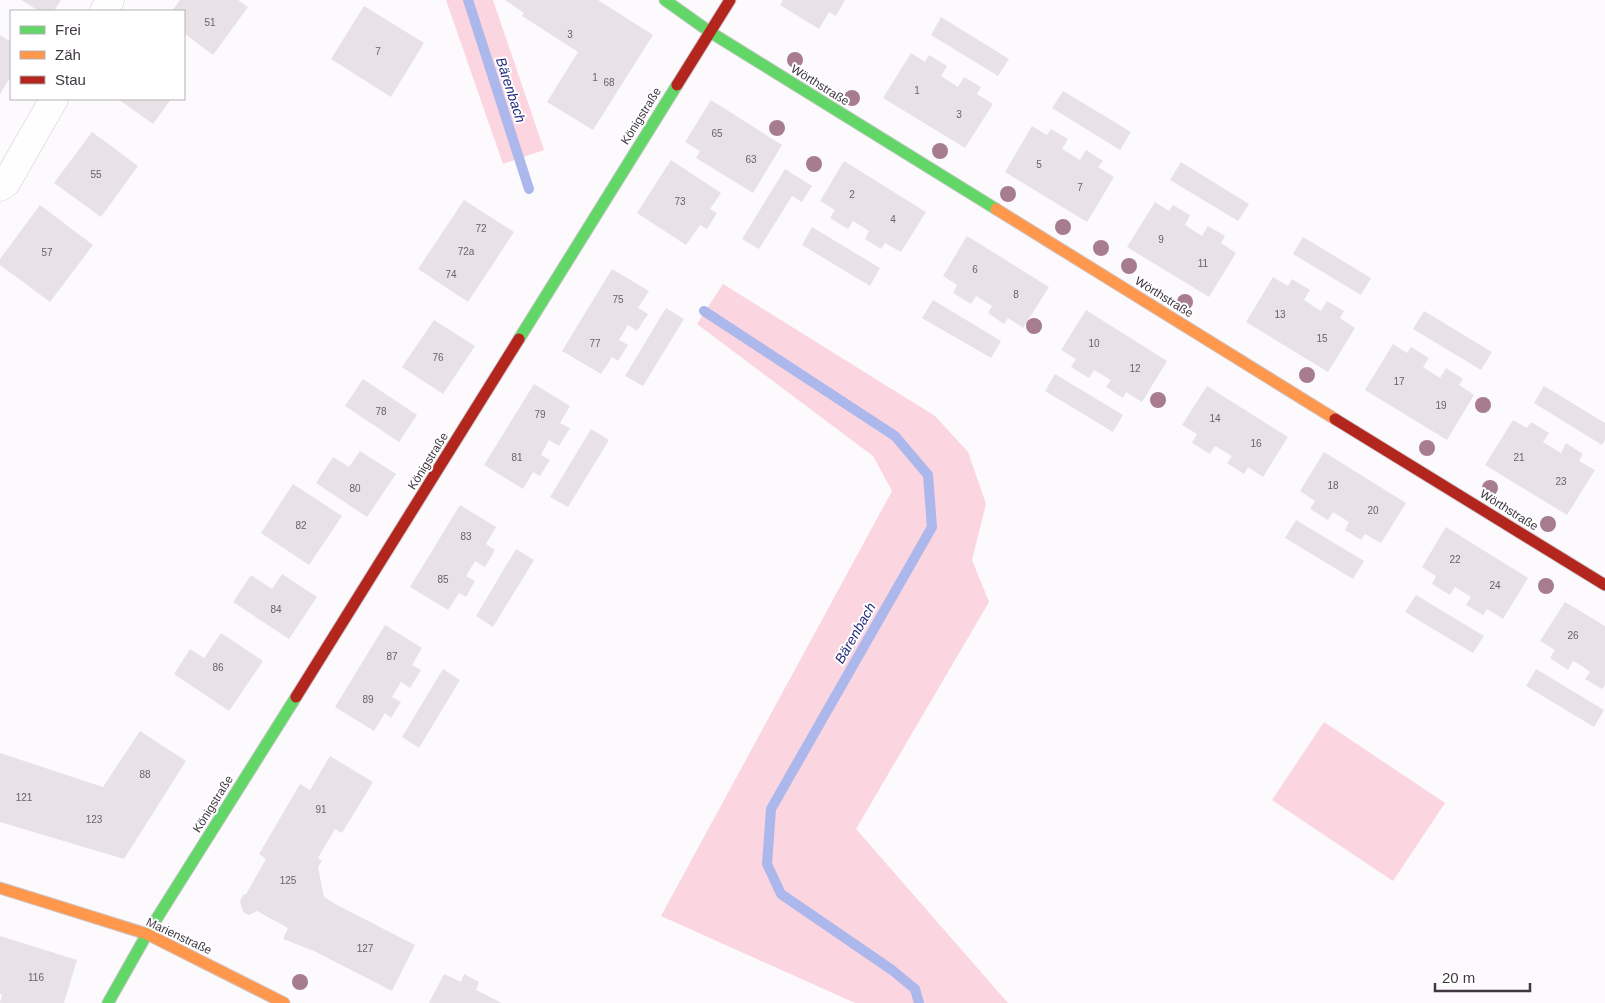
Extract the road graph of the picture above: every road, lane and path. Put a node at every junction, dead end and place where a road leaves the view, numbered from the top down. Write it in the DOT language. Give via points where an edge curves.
graph roads {
  1 [pos="665,0"];
  2 [pos="730,0"];
  3 [pos="710,32"];
  4 [pos="53,100"];
  5 [pos="0,187"];
  6 [pos="1605,585"];
  7 [pos="0,888"];
  8 [pos="147,934"];
  9 [pos="108,1003"];
  10 [pos="284,1003"];
  1 -- 3 [label="street, Wörthstraße"];
  2 -- 3 [label="street, Königstraße"];
  3 -- 6 [label="street, Wörthstraße"];
  3 -- 8 [label="street, Königstraße"];
  4 -- 5 [label="street" via="6,183"];
  7 -- 8 [label="street, Marienstraße"];
  8 -- 9 [label="street, Königstraße"];
  8 -- 10 [label="street, Marienstraße"];
}
